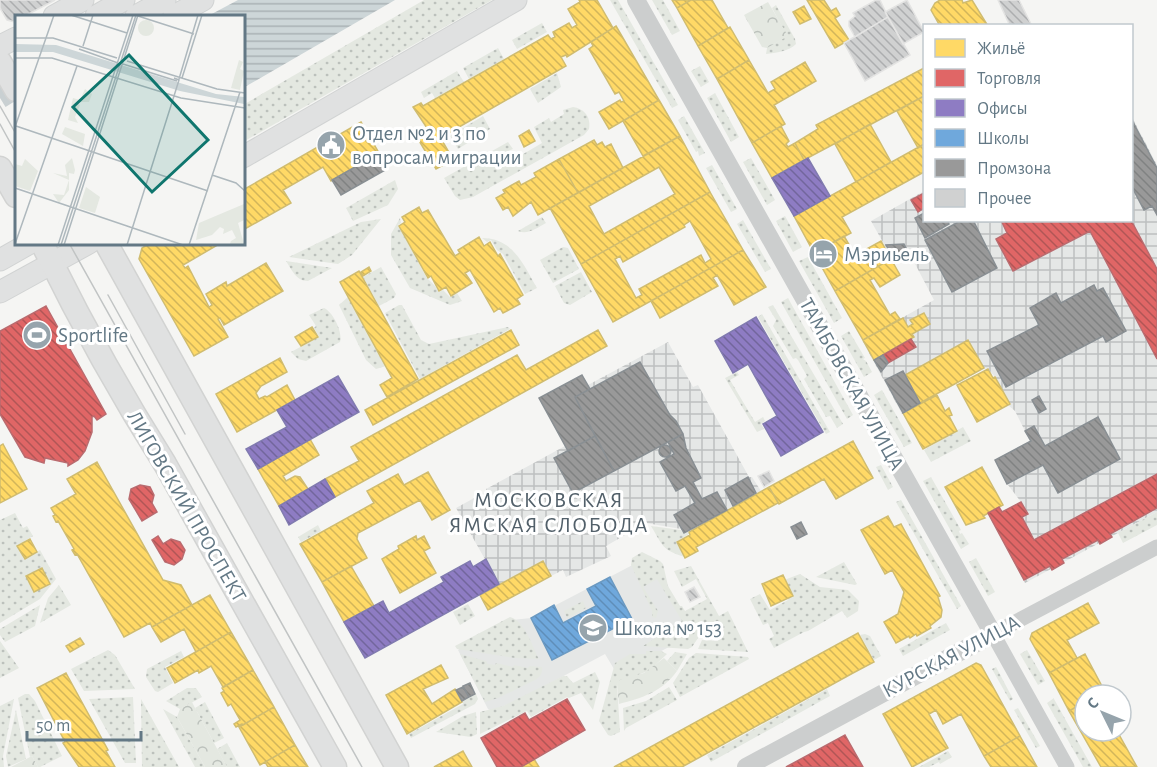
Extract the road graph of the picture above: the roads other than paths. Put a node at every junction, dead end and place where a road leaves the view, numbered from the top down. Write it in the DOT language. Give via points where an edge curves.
graph roads {
  1 [pos="83,0"];
  2 [pos="124,0"];
  3 [pos="165,0"];
  4 [pos="203,0"];
  5 [pos="516,0"];
  6 [pos="636,0"];
  7 [pos="56,15"];
  8 [pos="98,15"];
  9 [pos="138,15"];
  10 [pos="176,15"];
  11 [pos="15,38"];
  12 [pos="0,46"];
  13 [pos="0,62"];
  14 [pos="15,88"];
  15 [pos="244,156"];
  16 [pos="0,168"];
  17 [pos="15,194"];
  18 [pos="28,244"];
  19 [pos="107,244"];
  20 [pos="82,245"];
  21 [pos="50,250"];
  22 [pos="0,260"];
  23 [pos="0,292"];
  24 [pos="1157,547"];
  25 [pos="993,634"];
  26 [pos="335,767"];
  27 [pos="398,767"];
  28 [pos="746,767"];
  29 [pos="1067,767"];
  1 -- 7 [label="main road"];
  2 -- 8 [label="main road"];
  3 -- 9 [label="main road"];
  4 -- 10 [label="main road"];
  5 -- 15 [label="main road"];
  6 -- 25 [label="street, ТАМБОВСКАЯ УЛИЦА"];
  11 -- 12 [label="main road"];
  13 -- 14 [label="main road"];
  16 -- 17 [label="main road"];
  18 -- 22 [label="main road"];
  19 -- 27 [label="main road"];
  20 -- 21 [label="main road"];
  21 -- 23 [label="main road"];
  21 -- 26 [label="main road, ЛИГОВСКИЙ ПРОСПЕКТ" via="141,426"];
  24 -- 25 [label="street, КУРСКАЯ УЛИЦА"];
  25 -- 28 [label="street, КУРСКАЯ УЛИЦА"];
  25 -- 29 [label="street, ТАМБОВСКАЯ УЛИЦА"];
}
